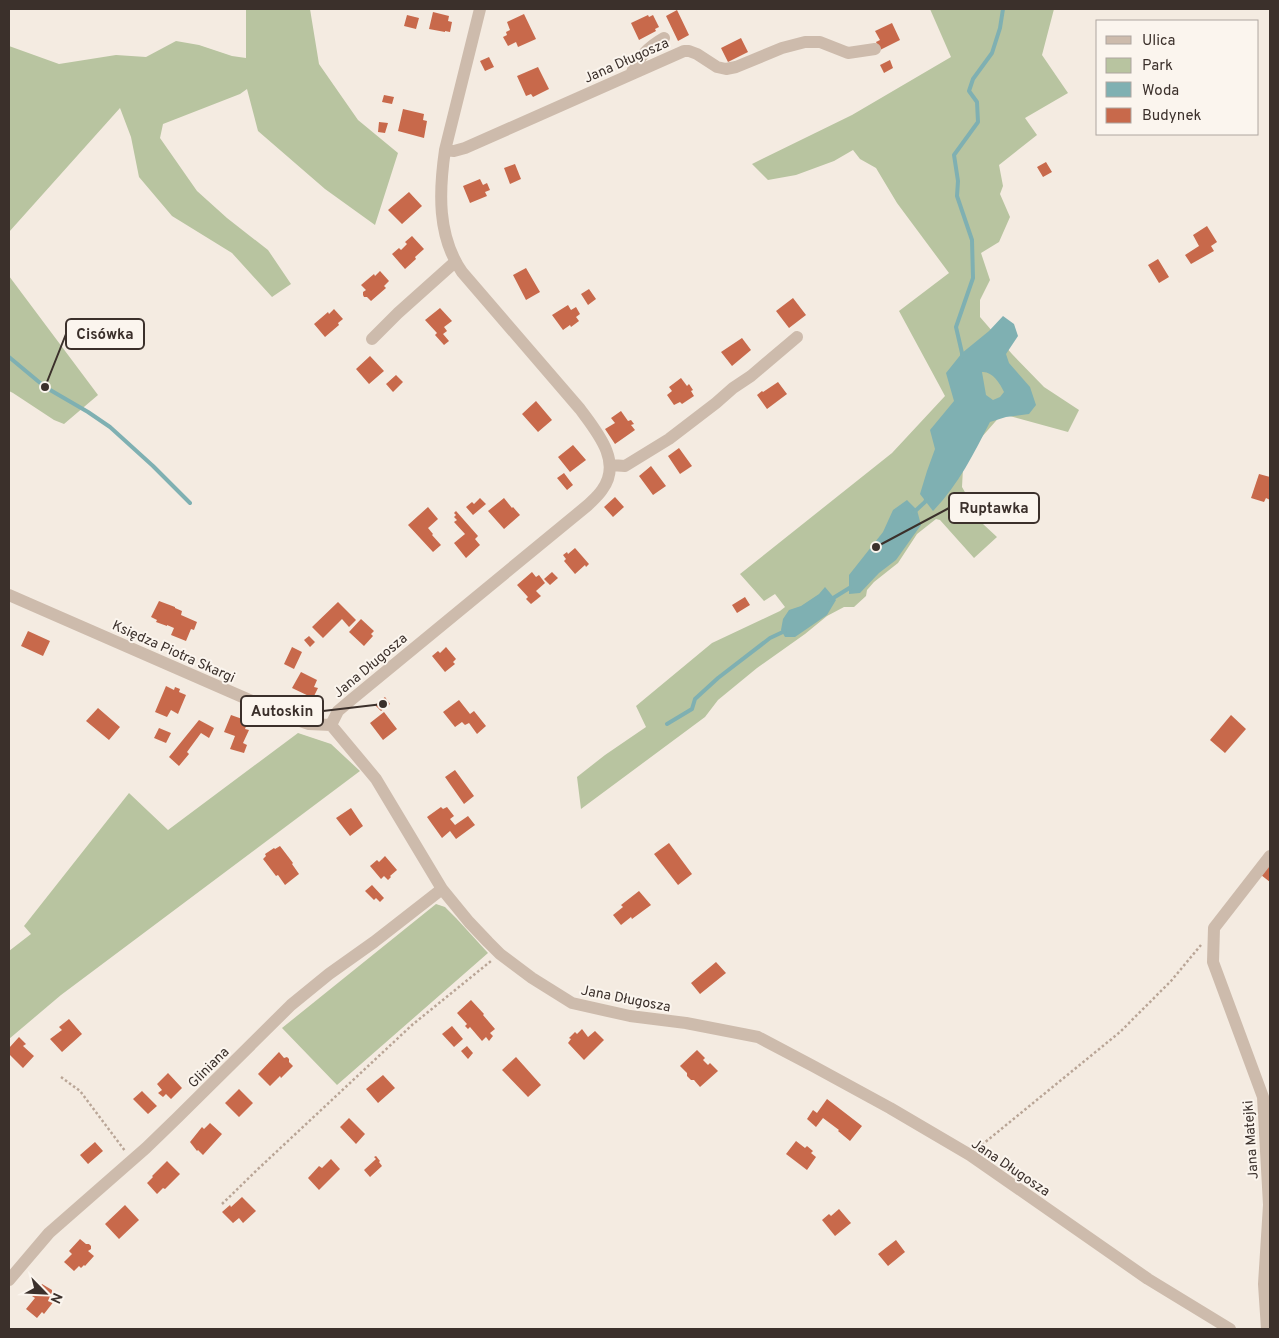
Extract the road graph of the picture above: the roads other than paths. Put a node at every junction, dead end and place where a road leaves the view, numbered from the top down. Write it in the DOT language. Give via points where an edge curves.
graph roads {
  1 [pos="480,9"];
  2 [pos="664,38"];
  3 [pos="875,49"];
  4 [pos="631,74"];
  5 [pos="445,150"];
  6 [pos="455,262"];
  7 [pos="797,337"];
  8 [pos="372,339"];
  9 [pos="610,465"];
  10 [pos="9,595"];
  11 [pos="331,725"];
  12 [pos="1270,856"];
  13 [pos="442,889"];
  14 [pos="9,1280"];
  15 [pos="1230,1329"];
  16 [pos="1267,1329"];
  1 -- 5 [label="street"];
  2 -- 4 [label="street" via="650,46"];
  3 -- 4 [label="street, Jana Długosza" via="848,53 820,42 805,42 726,69 684,51"];
  4 -- 5 [label="street, Jana Długosza" via="465,148"];
  5 -- 6 [label="street" via="441,208"];
  6 -- 8 [label="street"];
  6 -- 9 [label="street" via="584,416 604,444"];
  7 -- 9 [label="street" via="669,439 625,466"];
  9 -- 11 [label="street, Jana Długosza" via="607,482 588,505 338,711"];
  10 -- 11 [label="street, Księdza Piotra Skargi" via="286,716 309,724"];
  11 -- 13 [label="street, Jana Długosza" via="376,780"];
  12 -- 16 [label="street, Jana Matejki" via="1214,928 1214,962 1263,1096 1269,1205 1264,1284"];
  13 -- 14 [label="street, Gliniana" via="291,1004 178,1117 49,1233"];
  13 -- 15 [label="street, Jana Długosza" via="500,954 572,1003 758,1037 970,1155 1148,1279"];
}
